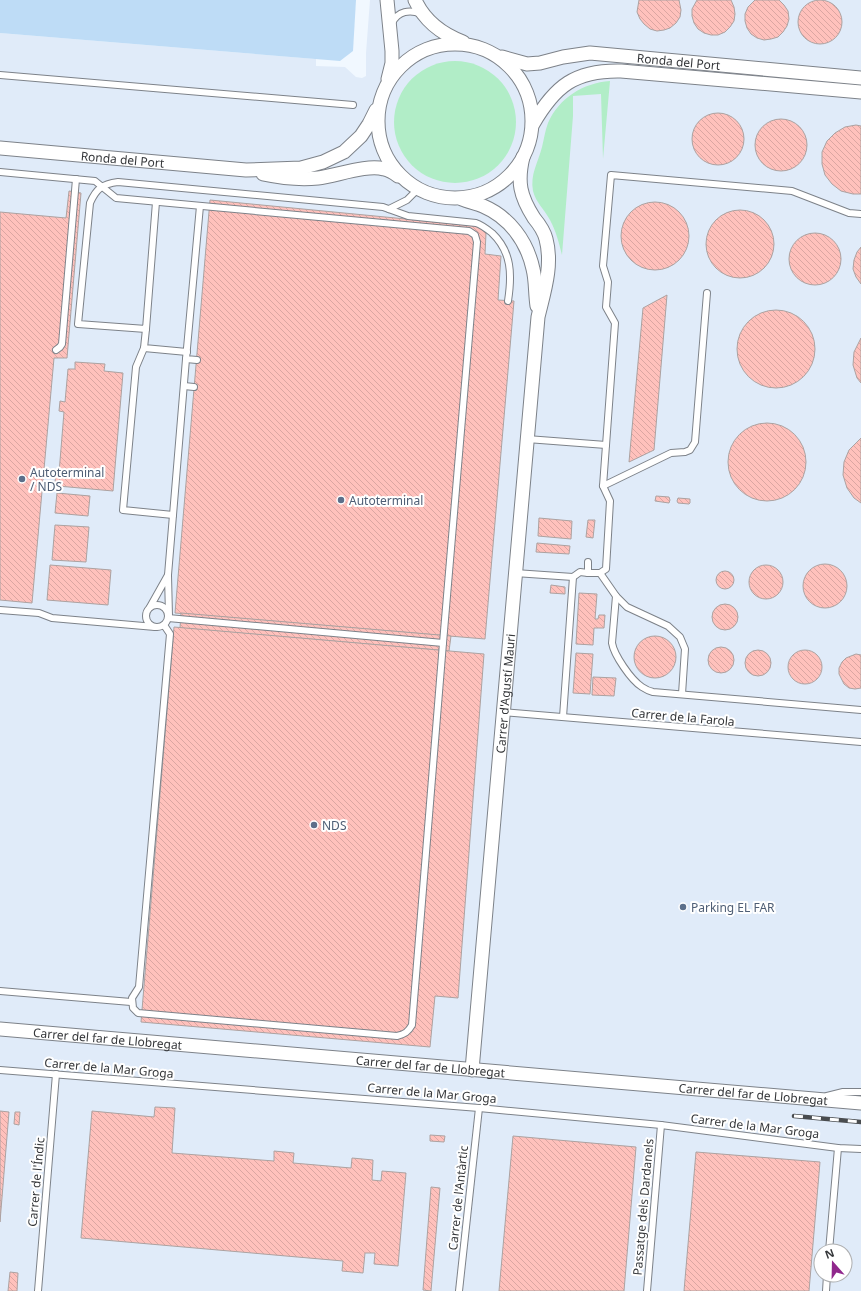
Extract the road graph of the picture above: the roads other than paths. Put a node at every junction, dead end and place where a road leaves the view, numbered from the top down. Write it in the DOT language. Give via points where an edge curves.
graph roads {
  1 [pos="387,0"];
  2 [pos="415,0"];
  3 [pos="426,17"];
  4 [pos="390,33"];
  5 [pos="468,45"];
  6 [pos="497,56"];
  7 [pos="0,75"];
  8 [pos="861,78"];
  9 [pos="387,86"];
  10 [pos="861,92"];
  11 [pos="381,101"];
  12 [pos="353,105"];
  13 [pos="533,124"];
  14 [pos="0,148"];
  15 [pos="523,157"];
  16 [pos="246,170"];
  17 [pos="0,172"];
  18 [pos="400,177"];
  19 [pos="76,179"];
  20 [pos="102,186"];
  21 [pos="417,190"];
  22 [pos="462,199"];
  23 [pos="156,202"];
  24 [pos="200,206"];
  25 [pos="389,209"];
  26 [pos="861,214"];
  27 [pos="707,293"];
  28 [pos="508,301"];
  29 [pos="538,317"];
  30 [pos="146,329"];
  31 [pos="144,348"];
  32 [pos="56,350"];
  33 [pos="186,355"];
  34 [pos="197,360"];
  35 [pos="184,386"];
  36 [pos="194,387"];
  37 [pos="527,439"];
  38 [pos="606,445"];
  39 [pos="603,486"];
  40 [pos="173,515"];
  41 [pos="588,562"];
  42 [pos="588,572"];
  43 [pos="516,573"];
  44 [pos="600,573"];
  45 [pos="168,575"];
  46 [pos="573,577"];
  47 [pos="616,596"];
  48 [pos="149,608"];
  49 [pos="0,610"];
  50 [pos="168,617"];
  51 [pos="129,625"];
  52 [pos="164,625"];
  53 [pos="155,627"];
  54 [pos="443,644"];
  55 [pos="682,694"];
  56 [pos="861,710"];
  57 [pos="503,712"];
  58 [pos="563,718"];
  59 [pos="861,742"];
  60 [pos="0,991"];
  61 [pos="131,1002"];
  62 [pos="0,1029"];
  63 [pos="0,1070"];
  64 [pos="472,1070"];
  65 [pos="56,1074"];
  66 [pos="861,1092"];
  67 [pos="812,1099"];
  68 [pos="840,1101"];
  69 [pos="861,1103"];
  70 [pos="479,1108"];
  71 [pos="861,1109"];
  72 [pos="662,1125"];
  73 [pos="838,1148"];
  74 [pos="861,1149"];
  75 [pos="830,1243"];
  76 [pos="38,1291"];
  77 [pos="459,1291"];
  78 [pos="647,1291"];
  1 -- 4 [label="street"];
  2 -- 3 [label="street"];
  3 -- 4 [label="lane" via="418,13 402,13 394,18"];
  3 -- 5 [label="street" via="448,37"];
  4 -- 9 [label="street" via="392,63"];
  5 -- 6 [label="street"];
  5 -- 9 [label="street" via="434,46 420,52 395,72"];
  6 -- 8 [label="street, Ronda del Port" via="526,64 590,53"];
  6 -- 13 [label="street" via="520,79 528,94"];
  7 -- 12 [label="lane"];
  9 -- 11 [label="street"];
  10 -- 13 [label="street, Ronda del Port" via="598,71 578,77 558,90 543,107"];
  11 -- 16 [label="street" via="360,136 335,157 301,168"];
  11 -- 18 [label="street" via="379,137 388,161"];
  13 -- 15 [label="street"];
  14 -- 16 [label="street, Ronda del Port"];
  15 -- 22 [label="street" via="498,186 480,195"];
  15 -- 29 [label="street" via="519,178 523,198 542,229 548,247 548,276"];
  16 -- 18 [label="street" via="297,179 319,178 377,168"];
  17 -- 19 [label="lane"];
  18 -- 21 [label="street"];
  19 -- 20 [label="lane" via="95,181"];
  19 -- 32 [label="lane" via="62,344"];
  20 -- 23 [label="lane" via="116,198"];
  20 -- 25 [label="lane" via="118,182"];
  20 -- 30 [label="lane" via="94,193 90,203 78,324"];
  21 -- 22 [label="street" via="445,199"];
  21 -- 25 [label="lane" via="407,200"];
  22 -- 29 [label="street" via="499,215 518,232 533,270"];
  23 -- 24 [label="lane"];
  23 -- 30 [label="lane"];
  24 -- 33 [label="lane"];
  24 -- 54 [label="lane" via="469,231 477,238"];
  25 -- 28 [label="lane" via="408,216 470,221 488,230 497,238 508,256 511,276"];
  26 -- 38 [label="lane" via="849,213 792,190 611,175 602,266 608,282 606,307 615,323"];
  27 -- 39 [label="lane" via="694,446 685,452 671,453"];
  29 -- 37 [label="street, Carrer d'Agustí Mauri"];
  30 -- 31 [label="lane"];
  31 -- 33 [label="lane"];
  31 -- 40 [label="lane" via="136,368 123,510"];
  33 -- 34 [label="lane"];
  33 -- 35 [label="lane"];
  35 -- 36 [label="lane"];
  35 -- 40 [label="lane"];
  37 -- 38 [label="lane"];
  37 -- 43 [label="street, Carrer d'Agustí Mauri"];
  38 -- 39 [label="lane"];
  39 -- 44 [label="lane" via="610,501 606,569"];
  40 -- 45 [label="lane"];
  41 -- 42 [label="lane"];
  42 -- 44 [label="lane"];
  42 -- 46 [label="lane" via="580,572"];
  43 -- 46 [label="lane"];
  43 -- 57 [label="street, Carrer d'Agustí Mauri"];
  44 -- 47 [label="lane"];
  45 -- 48 [label="lane"];
  45 -- 50 [label="lane"];
  46 -- 58 [label="lane"];
  47 -- 55 [label="lane" via="627,607 668,626 680,637 684,649"];
  47 -- 55 [label="lane" via="612,643 616,656 641,687 653,692"];
  48 -- 50 [label="lane" via="161,605 167,609"];
  48 -- 51 [label="lane" via="137,622"];
  48 -- 53 [label="lane" via="146,620"];
  49 -- 51 [label="lane"];
  50 -- 52 [label="lane"];
  50 -- 54 [label="lane"];
  51 -- 53 [label="lane"];
  52 -- 53 [label="lane"];
  52 -- 61 [label="lane" via="170,634 139,987"];
  54 -- 61 [label="lane" via="412,1025 409,1031 397,1036 138,1012"];
  55 -- 56 [label="lane"];
  57 -- 58 [label="lane, Carrer de la Farola"];
  57 -- 64 [label="street, Carrer d'Agustí Mauri"];
  58 -- 59 [label="lane, Carrer de la Farola"];
  60 -- 61 [label="lane"];
  62 -- 64 [label="street, Carrer del far de Llobregat"];
  63 -- 65 [label="lane, Carrer de la Mar Groga"];
  64 -- 67 [label="street, Carrer del far de Llobregat"];
  65 -- 70 [label="lane, Carrer de la Mar Groga"];
  65 -- 76 [label="lane, Carrer de l'Índic"];
  66 -- 67 [label="lane" via="843,1092"];
  67 -- 68 [label="street, Carrer del far de Llobregat"];
  68 -- 69 [label="street, Carrer del far de Llobregat"];
  68 -- 71 [label="lane"];
  70 -- 72 [label="lane, Carrer de la Mar Groga"];
  70 -- 77 [label="lane, Carrer de l'Antàrtic"];
  72 -- 73 [label="lane, Carrer de la Mar Groga"];
  72 -- 78 [label="lane, Passatge dels Dardanels"];
  73 -- 74 [label="lane, Carrer de la Mar Groga"];
  73 -- 75 [label="lane"];
}
